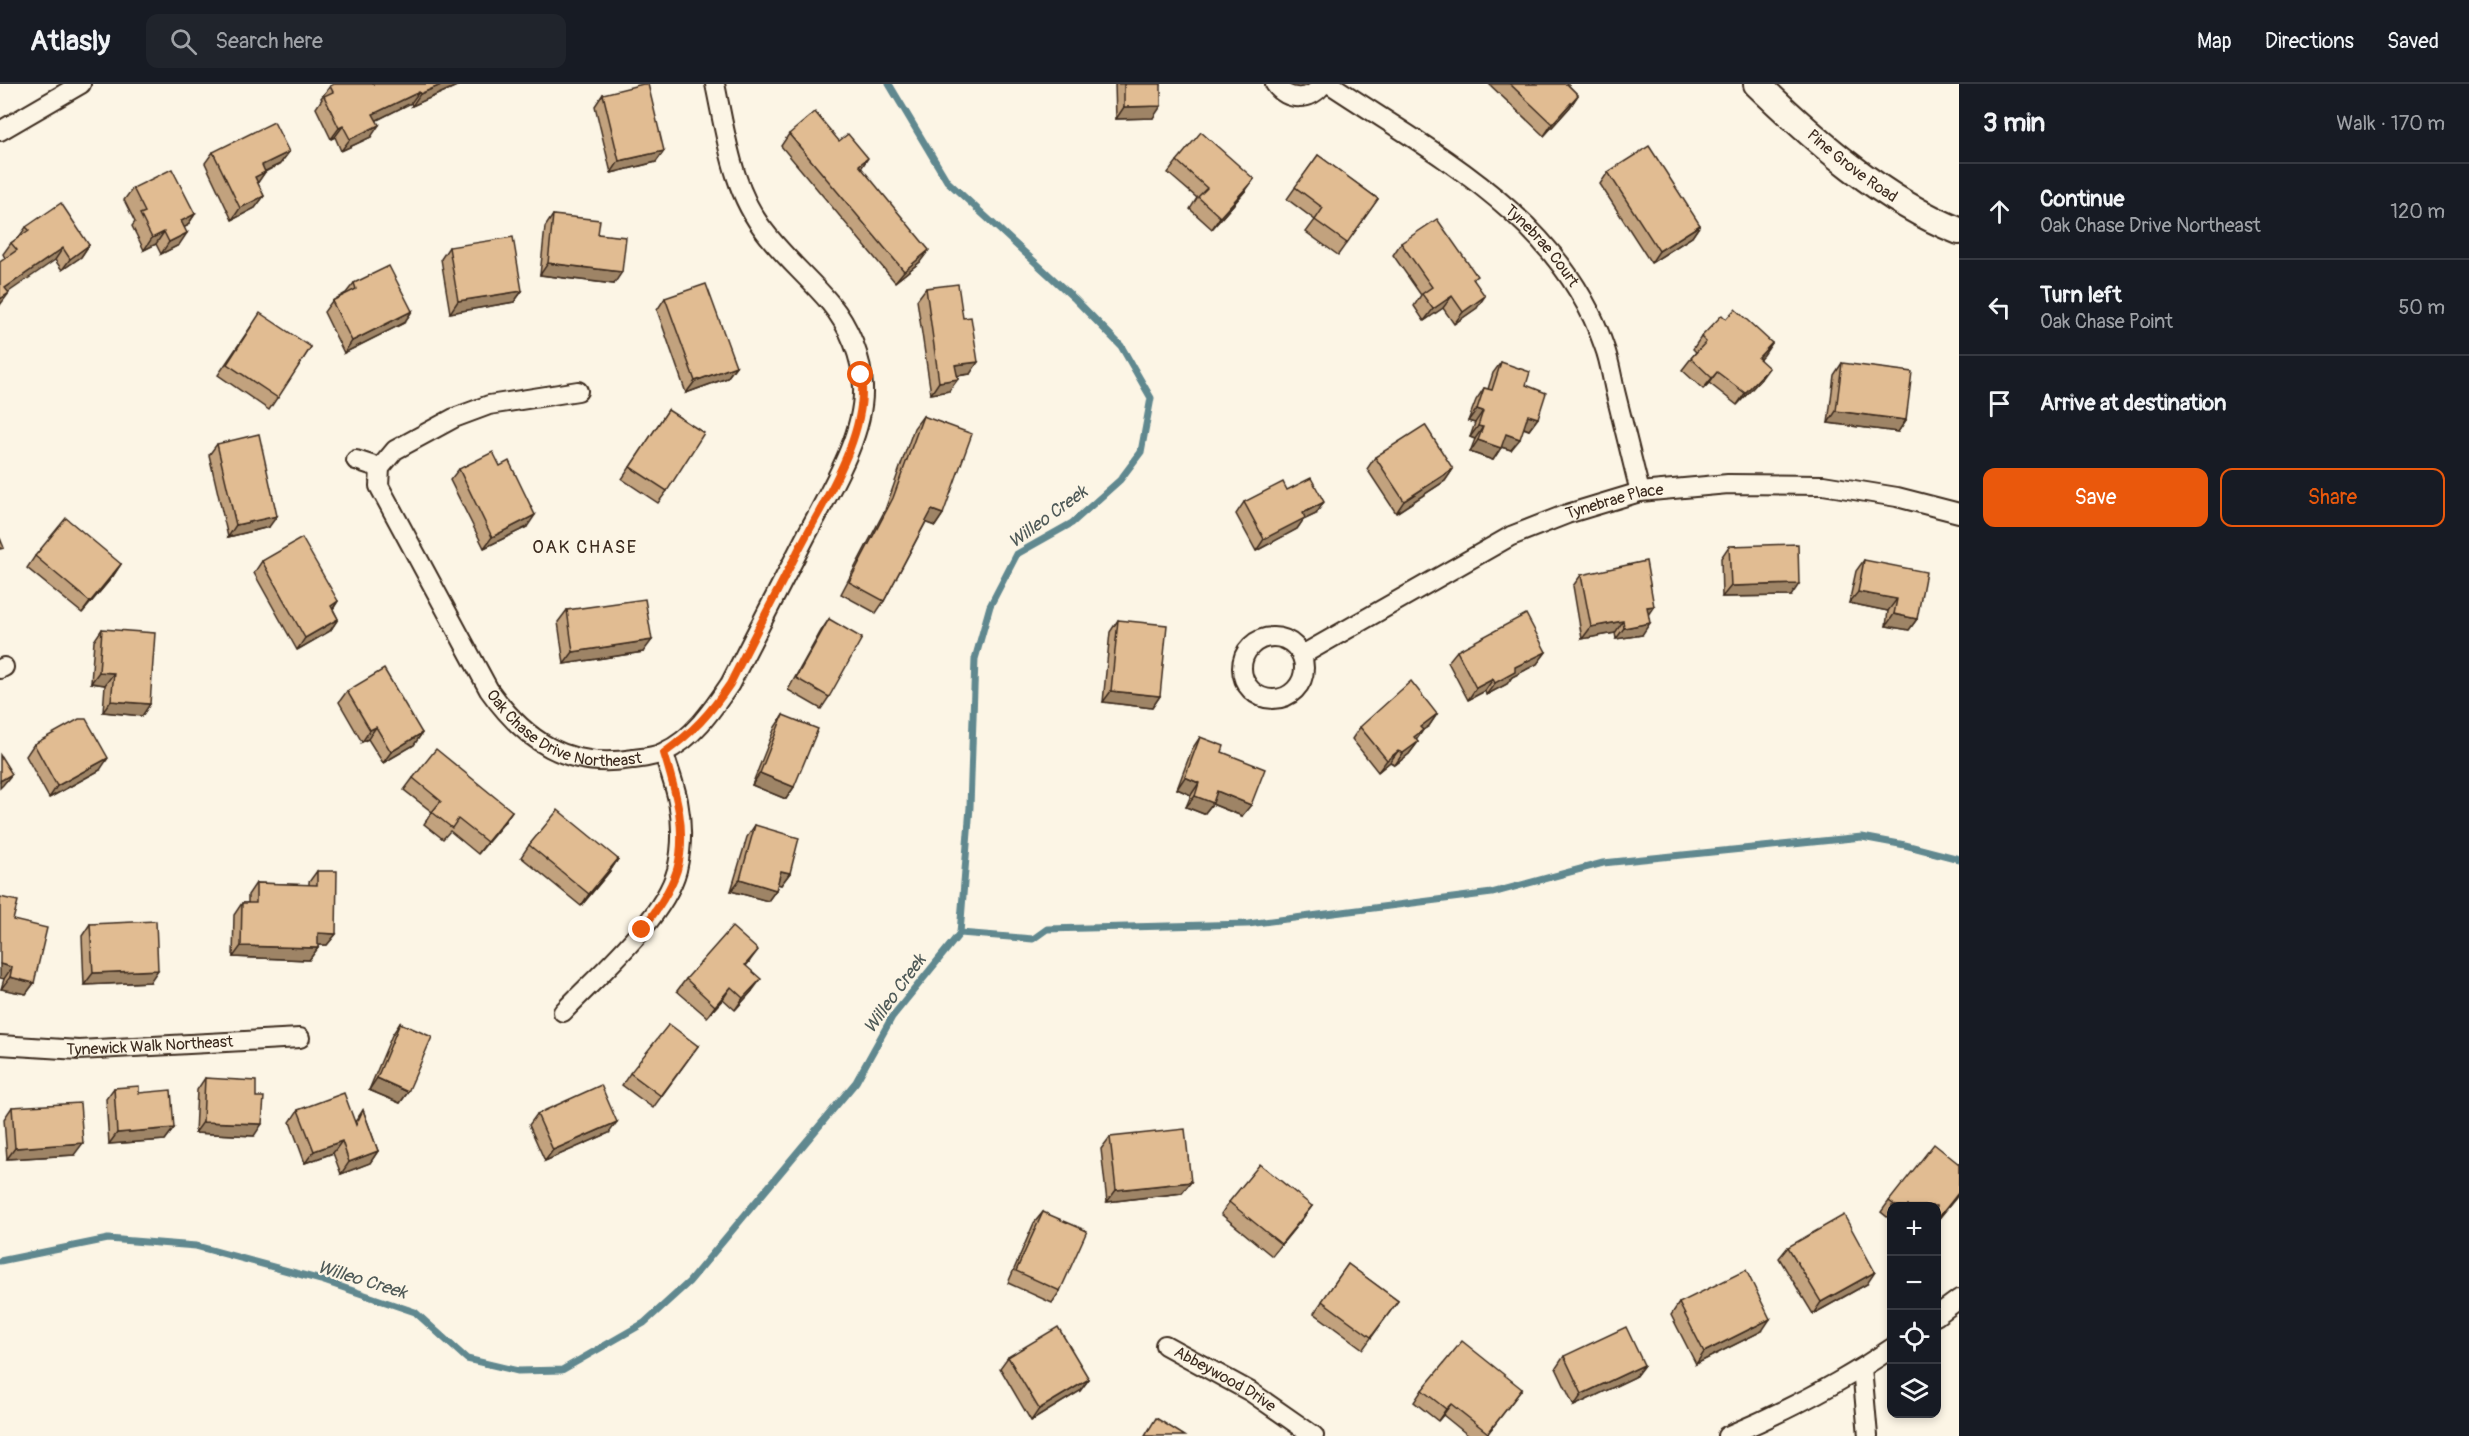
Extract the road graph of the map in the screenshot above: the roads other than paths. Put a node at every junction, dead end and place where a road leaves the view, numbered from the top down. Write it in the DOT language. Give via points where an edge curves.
graph roads {
  1 [pos="81,84"];
  2 [pos="715,84"];
  3 [pos="1275,84"];
  4 [pos="1323,84"];
  5 [pos="1330,84"];
  6 [pos="1756,84"];
  7 [pos="0,131"];
  8 [pos="1959,231"];
  9 [pos="578,391"];
  10 [pos="356,460"];
  11 [pos="380,468"];
  12 [pos="1640,492"];
  13 [pos="1959,513"];
  14 [pos="1302,655"];
  15 [pos="664,753"];
  16 [pos="563,1012"];
  17 [pos="300,1038"];
  18 [pos="0,1045"];
  19 [pos="1959,1299"];
  20 [pos="1941,1312"];
  21 [pos="1165,1345"];
  22 [pos="1887,1351"];
  23 [pos="1862,1368"];
  24 [pos="1314,1436"];
  25 [pos="1727,1436"];
  26 [pos="1868,1436"];
  1 -- 7 [label="street"];
  2 -- 15 [label="street, Oak Chase Drive Northeast" via="738,184 750,209 765,233 831,304 848,330 863,388 859,422 844,462 730,684 711,712"];
  3 -- 4 [label="street" via="1284,94 1303,98"];
  5 -- 12 [label="street, Tynebrae Court" via="1485,188 1553,253 1584,303 1604,346"];
  6 -- 8 [label="main road, Pine Grove Road" via="1863,176"];
  9 -- 11 [label="street" via="489,405 454,418 395,450"];
  10 -- 11 [label="street"];
  11 -- 15 [label="street, Oak Chase Drive Northeast" via="379,486 388,508 489,690 516,723 544,746 568,756 615,762"];
  12 -- 13 [label="street, Tynebrae Place" via="1728,484 1822,485 1897,497"];
  12 -- 14 [label="street, Tynebrae Place" via="1510,536"];
  15 -- 16 [label="street" via="678,800 681,833 677,870 642,930"];
  17 -- 18 [label="street, Tynewick Walk Northeast" via="79,1050"];
  19 -- 20 [label="street"];
  21 -- 24 [label="street, Abbeywood Drive" via="1251,1392"];
  22 -- 23 [label="street"];
  23 -- 25 [label="street"];
  23 -- 26 [label="street"];
}
